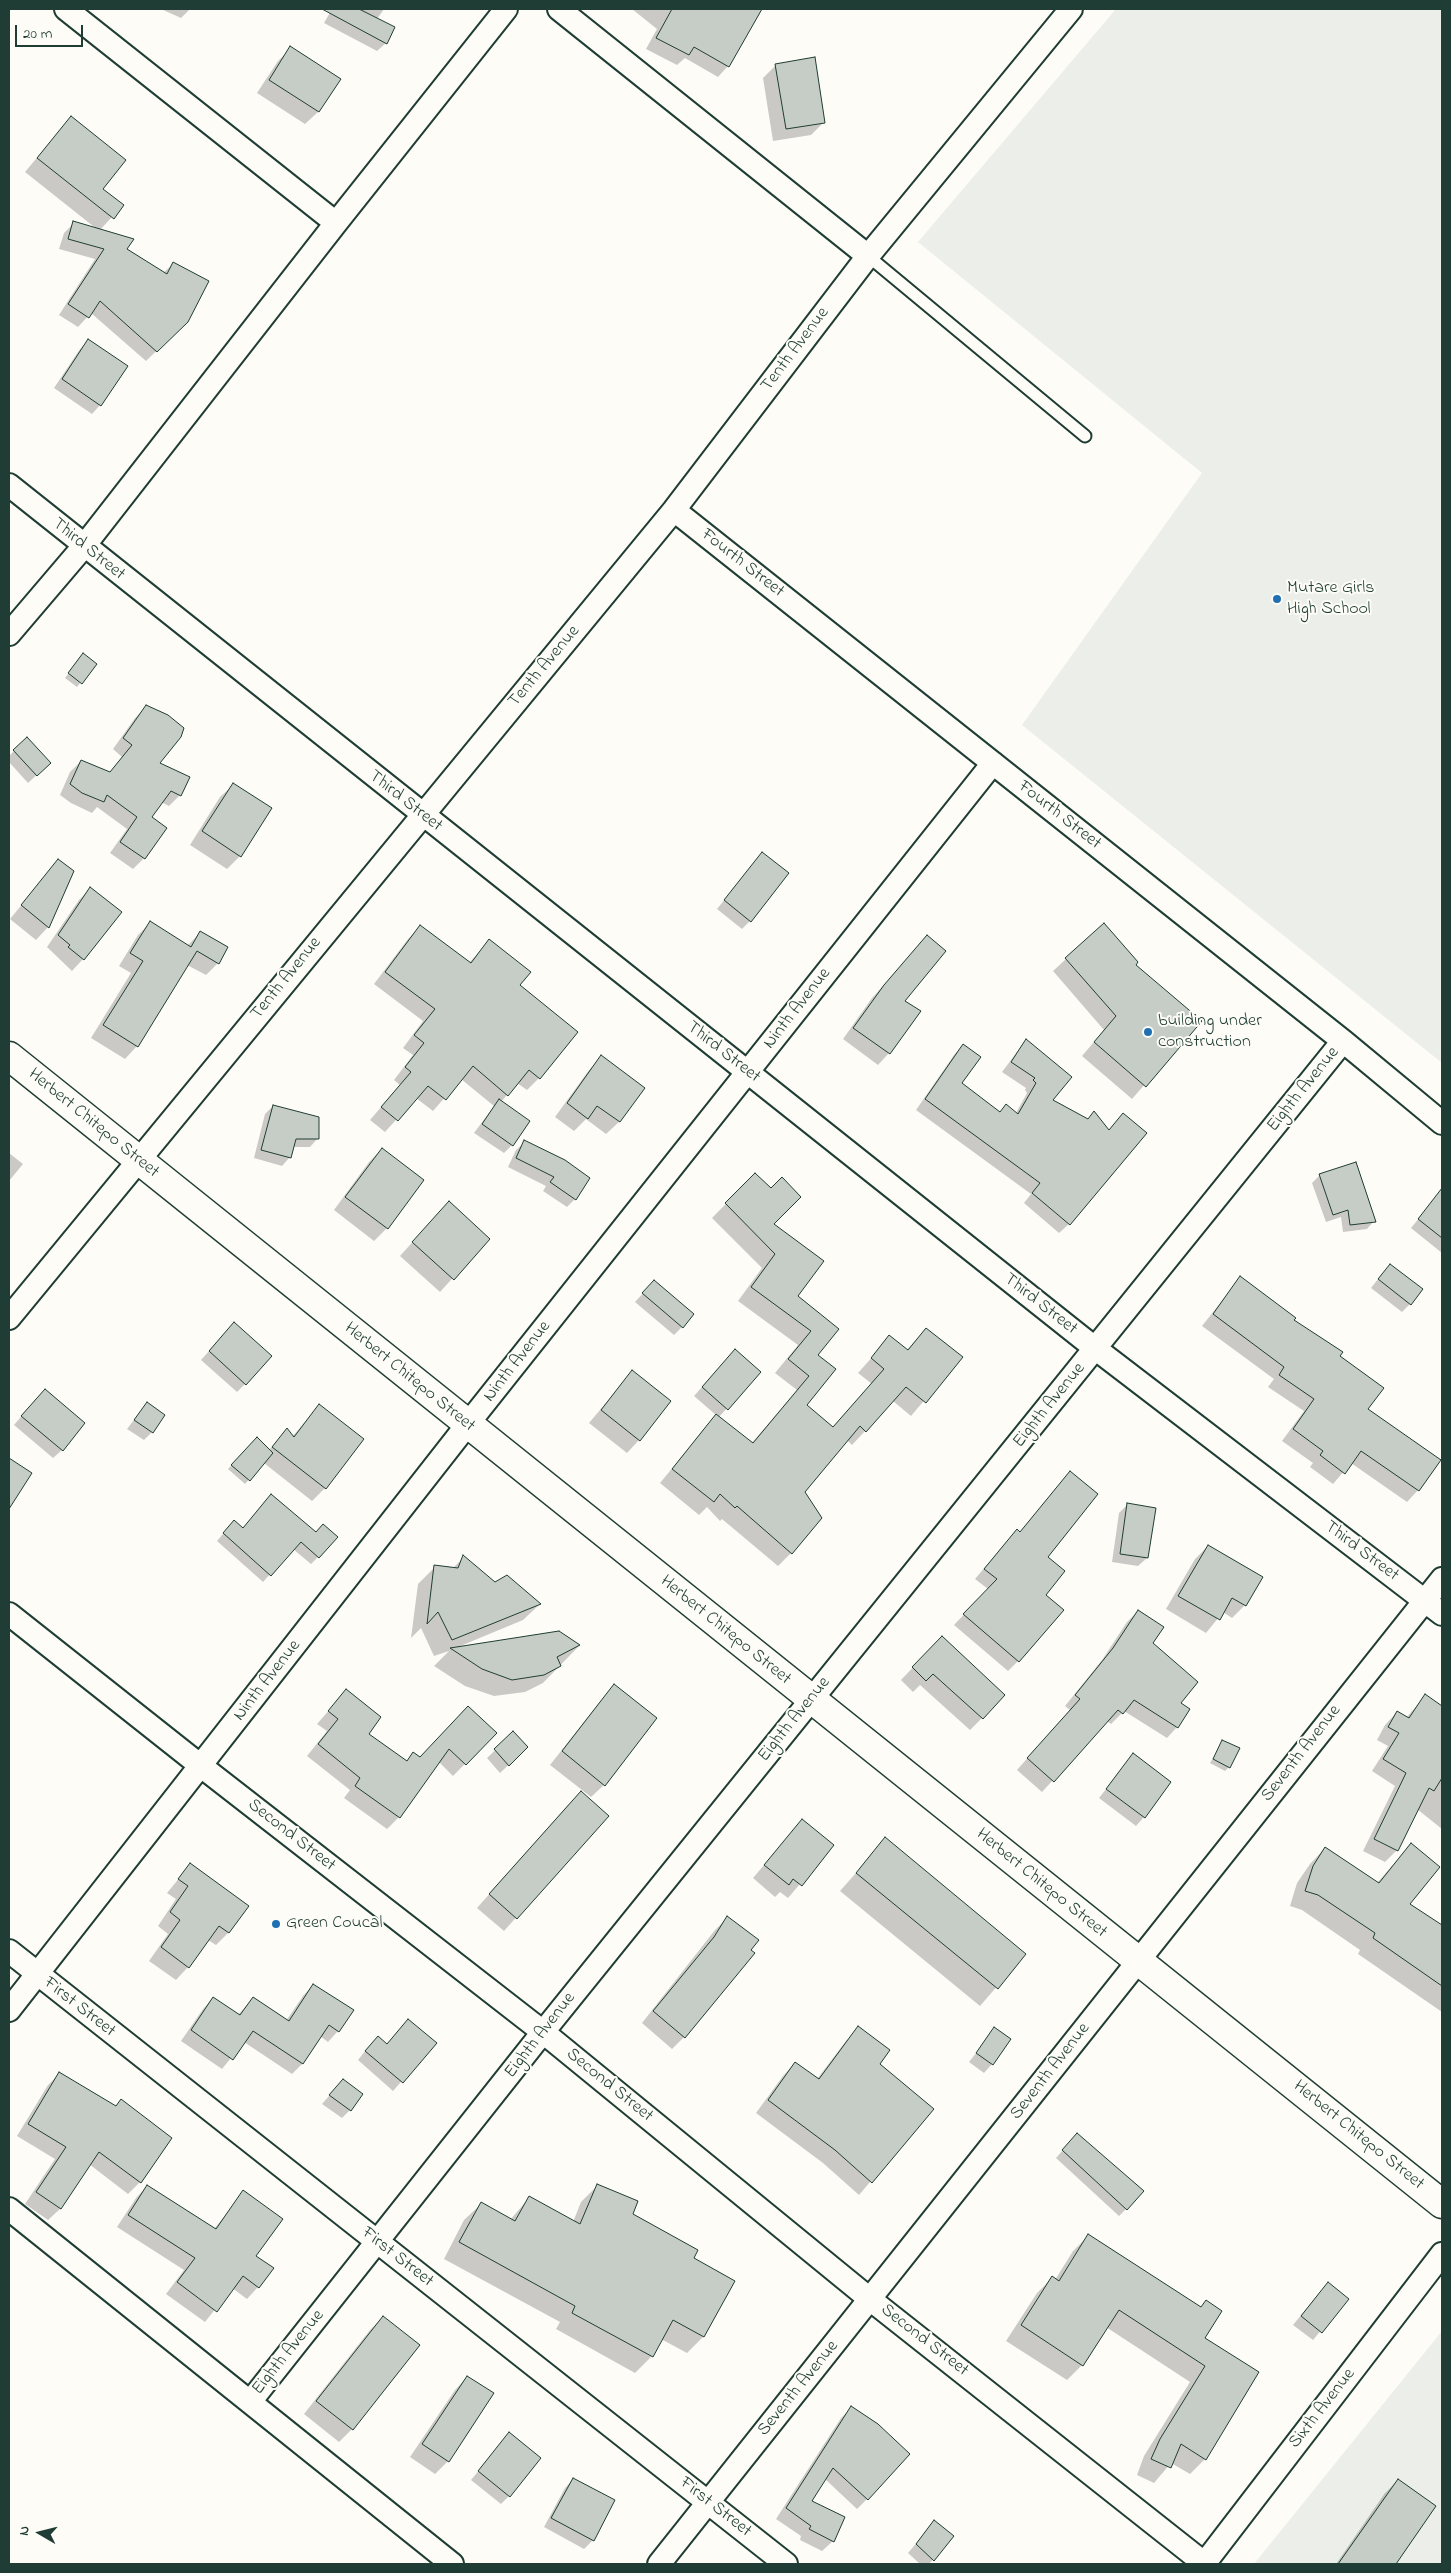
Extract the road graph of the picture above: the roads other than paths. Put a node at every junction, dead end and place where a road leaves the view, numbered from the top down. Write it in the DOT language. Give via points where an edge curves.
graph roads {
  1 [pos="66,9"];
  2 [pos="506,9"];
  3 [pos="559,9"];
  4 [pos="1072,9"];
  5 [pos="336,223"];
  6 [pos="868,256"];
  7 [pos="1085,436"];
  8 [pos="9,485"];
  9 [pos="674,510"];
  10 [pos="84,546"];
  11 [pos="9,634"];
  12 [pos="993,763"];
  13 [pos="422,815"];
  14 [pos="1343,1041"];
  15 [pos="9,1056"];
  16 [pos="747,1073"];
  17 [pos="1442,1123"];
  18 [pos="137,1160"];
  19 [pos="9,1318"];
  20 [pos="1096,1349"];
  21 [pos="467,1425"];
  22 [pos="1442,1579"];
  23 [pos="1425,1600"];
  24 [pos="9,1614"];
  25 [pos="1442,1614"];
  26 [pos="811,1700"];
  27 [pos="201,1766"];
  28 [pos="9,1951"];
  29 [pos="1138,1961"];
  30 [pos="37,1974"];
  31 [pos="9,2010"];
  32 [pos="543,2032"];
  33 [pos="1442,2204"];
  34 [pos="9,2209"];
  35 [pos="378,2243"];
  36 [pos="1442,2254"];
  37 [pos="871,2300"];
  38 [pos="250,2402"];
  39 [pos="708,2503"];
  40 [pos="452,2564"];
  41 [pos="659,2564"];
  42 [pos="786,2564"];
  43 [pos="1205,2564"];
  1 -- 5 [label="street"];
  2 -- 5 [label="street"];
  3 -- 6 [label="street"];
  4 -- 6 [label="street, Tenth Avenue"];
  5 -- 10 [label="street"];
  6 -- 7 [label="lane"];
  6 -- 9 [label="street, Tenth Avenue"];
  8 -- 10 [label="street, Third Street"];
  9 -- 12 [label="street, Fourth Street"];
  9 -- 13 [label="street, Tenth Avenue"];
  10 -- 11 [label="street"];
  10 -- 13 [label="street, Third Street"];
  12 -- 14 [label="street, Fourth Street"];
  12 -- 16 [label="street, Ninth Avenue"];
  13 -- 16 [label="street, Third Street"];
  13 -- 18 [label="street, Tenth Avenue"];
  14 -- 17 [label="street, Fourth Street"];
  14 -- 20 [label="street, Eighth Avenue"];
  15 -- 18 [label="main road, Herbert Chitepo Street"];
  16 -- 20 [label="street, Third Street"];
  16 -- 21 [label="street, Ninth Avenue"];
  18 -- 19 [label="street, Tenth Avenue"];
  18 -- 21 [label="main road, Herbert Chitepo Street"];
  20 -- 23 [label="street, Third Street"];
  20 -- 26 [label="street, Eighth Avenue"];
  21 -- 26 [label="main road, Herbert Chitepo Street"];
  21 -- 27 [label="street, Ninth Avenue"];
  22 -- 23 [label="street, Seventh Avenue"];
  23 -- 25 [label="street, Third Street"];
  23 -- 29 [label="street, Seventh Avenue"];
  24 -- 27 [label="street, Second Street"];
  26 -- 29 [label="main road, Herbert Chitepo Street"];
  26 -- 32 [label="street, Eighth Avenue"];
  27 -- 30 [label="street, Ninth Avenue"];
  27 -- 32 [label="street, Second Street"];
  28 -- 30 [label="street, First Street"];
  29 -- 33 [label="main road, Herbert Chitepo Street"];
  29 -- 37 [label="street, Seventh Avenue"];
  30 -- 31 [label="street, Ninth Avenue"];
  30 -- 35 [label="street, First Street"];
  32 -- 35 [label="street, Eighth Avenue"];
  32 -- 37 [label="street, Second Street"];
  34 -- 38 [label="street"];
  35 -- 38 [label="street, Eighth Avenue"];
  35 -- 39 [label="street, First Street"];
  36 -- 43 [label="street, Sixth Avenue"];
  37 -- 39 [label="street, Seventh Avenue"];
  37 -- 43 [label="street, Second Street"];
  38 -- 40 [label="street"];
  39 -- 41 [label="street, Seventh Avenue"];
  39 -- 42 [label="street, First Street"];
}
